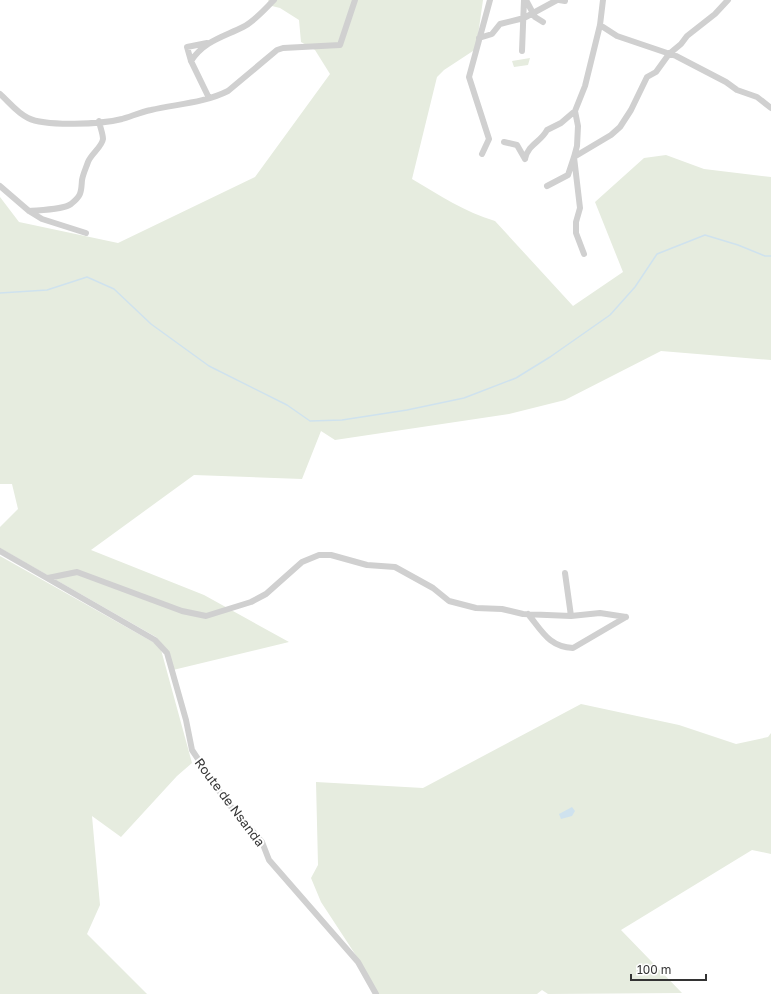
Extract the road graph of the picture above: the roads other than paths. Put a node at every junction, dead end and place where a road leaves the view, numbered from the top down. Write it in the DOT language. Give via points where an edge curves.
graph roads {
  1 [pos="274,0"];
  2 [pos="355,0"];
  3 [pos="490,0"];
  4 [pos="525,0"];
  5 [pos="560,0"];
  6 [pos="603,0"];
  7 [pos="728,0"];
  8 [pos="532,12"];
  9 [pos="524,18"];
  10 [pos="542,22"];
  11 [pos="600,25"];
  12 [pos="479,38"];
  13 [pos="208,42"];
  14 [pos="522,51"];
  15 [pos="669,54"];
  16 [pos="191,61"];
  17 [pos="0,94"];
  18 [pos="208,98"];
  19 [pos="771,108"];
  20 [pos="575,112"];
  21 [pos="99,121"];
  22 [pos="504,142"];
  23 [pos="482,154"];
  24 [pos="574,157"];
  25 [pos="0,186"];
  26 [pos="547,186"];
  27 [pos="29,211"];
  28 [pos="86,233"];
  29 [pos="584,254"];
  30 [pos="0,551"];
  31 [pos="565,573"];
  32 [pos="48,578"];
  33 [pos="528,614"];
  34 [pos="571,616"];
  35 [pos="376,994"];
  1 -- 13 [label="street" via="249,23"];
  2 -- 18 [label="street" via="340,45 277,50 228,90"];
  3 -- 12 [label="street"];
  4 -- 8 [label="street"];
  4 -- 9 [label="street"];
  5 -- 8 [label="street"];
  6 -- 11 [label="street"];
  7 -- 15 [label="street"];
  8 -- 9 [label="street"];
  8 -- 10 [label="street"];
  9 -- 12 [label="street" via="500,24 492,34"];
  9 -- 14 [label="street"];
  11 -- 15 [label="street" via="617,36"];
  11 -- 20 [label="street" via="585,86"];
  12 -- 23 [label="street" via="469,77 489,139"];
  13 -- 16 [label="street"];
  13 -- 16 [label="street" via="187,47"];
  15 -- 19 [label="street" via="726,82 736,90 757,97"];
  15 -- 24 [label="street" via="656,72 647,77 620,126 611,135"];
  16 -- 18 [label="street"];
  17 -- 21 [label="street" via="27,118 38,122 68,124"];
  18 -- 21 [label="street" via="121,119"];
  20 -- 22 [label="street" via="547,130 543,138 530,146 525,159 517,145"];
  20 -- 24 [label="street" via="578,126"];
  21 -- 27 [label="street" via="103,139 89,160 82,179 80,195 69,205"];
  24 -- 26 [label="street" via="568,175"];
  24 -- 29 [label="street" via="580,208 576,233"];
  25 -- 27 [label="street"];
  27 -- 28 [label="street" via="42,219"];
  30 -- 32 [label="street, Route de Nsanda"];
  31 -- 34 [label="street"];
  32 -- 33 [label="street" via="77,572 182,611 206,616 251,602 266,594 302,562 319,555 331,555 367,565 395,567 458,604"];
  32 -- 35 [label="street, Route de Nsanda" via="156,640 167,653 192,750 226,801 262,842 270,860 358,962"];
  33 -- 34 [label="street"];
  33 -- 34 [label="street" via="553,644 564,648 573,648 626,617 600,613"];
}
